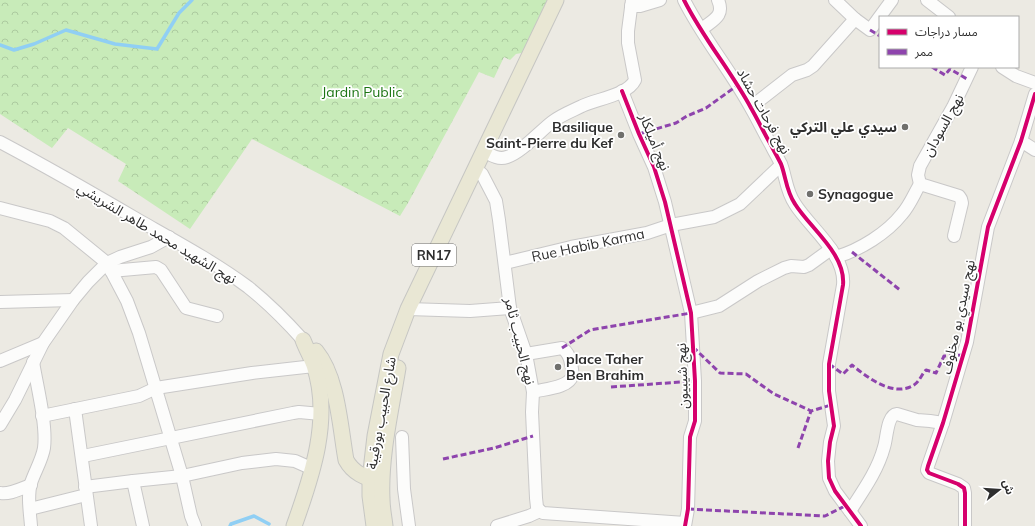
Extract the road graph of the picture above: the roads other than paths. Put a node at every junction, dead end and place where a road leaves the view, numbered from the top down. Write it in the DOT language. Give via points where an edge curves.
graph roads {
  1 [pos="556,0"];
  2 [pos="562,0"];
  3 [pos="660,0"];
  4 [pos="684,0"];
  5 [pos="718,0"];
  6 [pos="835,0"];
  7 [pos="892,0"];
  8 [pos="927,0"];
  9 [pos="632,3"];
  10 [pos="880,16"];
  11 [pos="948,16"];
  12 [pos="879,18"];
  13 [pos="855,19"];
  14 [pos="702,29"];
  15 [pos="972,68"];
  16 [pos="1004,68"];
  17 [pos="1035,83"];
  18 [pos="622,91"];
  19 [pos="1035,94"];
  20 [pos="751,107"];
  21 [pos="0,142"];
  22 [pos="1021,142"];
  23 [pos="1035,150"];
  24 [pos="488,153"];
  25 [pos="781,165"];
  26 [pos="479,171"];
  27 [pos="920,184"];
  28 [pos="0,208"];
  29 [pos="671,226"];
  30 [pos="954,236"];
  31 [pos="169,237"];
  32 [pos="151,247"];
  33 [pos="833,253"];
  34 [pos="505,263"];
  35 [pos="109,267"];
  36 [pos="156,267"];
  37 [pos="73,300"];
  38 [pos="0,302"];
  39 [pos="510,308"];
  40 [pos="413,309"];
  41 [pos="691,314"];
  42 [pos="217,316"];
  43 [pos="303,340"];
  44 [pos="43,342"];
  45 [pos="526,354"];
  46 [pos="0,361"];
  47 [pos="33,361"];
  48 [pos="314,366"];
  49 [pos="156,388"];
  50 [pos="532,392"];
  51 [pos="75,409"];
  52 [pos="322,414"];
  53 [pos="42,416"];
  54 [pos="943,424"];
  55 [pos="0,425"];
  56 [pos="402,437"];
  57 [pos="170,438"];
  58 [pos="83,456"];
  59 [pos="313,469"];
  60 [pos="182,476"];
  61 [pos="133,481"];
  62 [pos="376,481"];
  63 [pos="31,484"];
  64 [pos="86,491"];
  65 [pos="0,493"];
  66 [pos="30,510"];
  67 [pos="540,511"];
  68 [pos="850,511"];
  69 [pos="606,522"];
  70 [pos="685,525"];
  71 [pos="31,526"];
  72 [pos="91,526"];
  73 [pos="143,526"];
  74 [pos="196,526"];
  75 [pos="294,526"];
  76 [pos="374,526"];
  77 [pos="386,526"];
  78 [pos="409,526"];
  79 [pos="497,526"];
  80 [pos="861,526"];
  81 [pos="965,526"];
  1 -- 24 [label="main road, شارع الحبيب بورقيبة / RN17"];
  2 -- 24 [label="main road, شارع الحبيب بورقيبة / RN17"];
  3 -- 9 [label="street" via="645,5"];
  4 -- 14 [label="street, نهج فرحات حشاد"];
  5 -- 14 [label="street" via="721,10 719,14"];
  6 -- 13 [label="street"];
  7 -- 10 [label="street"];
  8 -- 11 [label="street"];
  9 -- 18 [label="street" via="628,43 635,80"];
  12 -- 13 [label="street" via="870,30"];
  13 -- 20 [label="street" via="813,66 792,75"];
  14 -- 20 [label="street, نهج فرحات حشاد"];
  15 -- 27 [label="street, نهج السودان" via="953,108 920,166"];
  16 -- 17 [label="street"];
  18 -- 24 [label="street" via="590,102 554,120 512,154 502,158"];
  18 -- 29 [label="street, نهج أميلكار" via="654,167"];
  19 -- 22 [label="street, نهج سيدي بو مخلوف"];
  20 -- 25 [label="street, نهج فرحات حشاد"];
  21 -- 31 [label="street, نهج الشهيد محمد طاهر الشريشي"];
  22 -- 23 [label="street"];
  22 -- 54 [label="street, نهج سيدي بو مخلوف" via="988,227 967,342"];
  24 -- 26 [label="main road, شارع الحبيب بورقيبة / RN17"];
  25 -- 29 [label="street, Rue Habib Karma" via="740,204 730,210 714,217"];
  25 -- 33 [label="street, نهج فرحات حشاد" via="795,204"];
  26 -- 34 [label="street, نهج الحبيب ثامر" via="496,201"];
  26 -- 40 [label="main road, شارع الحبيب بورقيبة / RN17"];
  27 -- 30 [label="street" via="959,196 961,199"];
  27 -- 33 [label="street" via="902,214 890,226 858,248"];
  28 -- 35 [label="street" via="50,221 64,228"];
  29 -- 34 [label="street, Rue Habib Karma"];
  29 -- 41 [label="street, نهج شيبيون"];
  31 -- 32 [label="street"];
  31 -- 43 [label="street, نهج الشهيد محمد طاهر الشريشي" via="248,288 270,306"];
  32 -- 35 [label="street" via="120,257"];
  32 -- 36 [label="street"];
  33 -- 41 [label="street" via="804,267 784,268 719,306"];
  33 -- 68 [label="street, نهج فرحات حشاد" via="844,277 829,364 829,391 834,426 828,461 829,478"];
  34 -- 39 [label="street, نهج الحبيب ثامر"];
  35 -- 36 [label="street"];
  35 -- 37 [label="street" via="88,282"];
  35 -- 49 [label="street" via="127,301"];
  36 -- 42 [label="street" via="161,270 186,308"];
  37 -- 38 [label="street"];
  37 -- 44 [label="street"];
  39 -- 40 [label="street" via="470,311"];
  39 -- 45 [label="street, نهج الحبيب ثامر"];
  40 -- 62 [label="main road, شارع الحبيب بورقيبة / RN17" via="391,354 380,406"];
  41 -- 70 [label="street, نهج شيبيون" via="695,421 690,437 688,509"];
  43 -- 48 [label="main road"];
  43 -- 62 [label="main road" via="320,356 329,377 338,406 346,460 350,468"];
  44 -- 46 [label="street"];
  44 -- 47 [label="street"];
  45 -- 50 [label="street, نهج الحبيب ثامر"];
  45 -- 50 [label="street" via="562,348 570,357 573,372 570,381 565,385"];
  47 -- 53 [label="street"];
  47 -- 55 [label="street"];
  48 -- 49 [label="street"];
  48 -- 52 [label="main road"];
  49 -- 51 [label="street" via="139,396"];
  49 -- 57 [label="street"];
  50 -- 67 [label="street, نهج الحبيب ثامر" via="536,498"];
  51 -- 53 [label="street"];
  51 -- 58 [label="street"];
  52 -- 57 [label="street" via="293,413"];
  52 -- 59 [label="main road"];
  53 -- 63 [label="street" via="44,450"];
  54 -- 68 [label="street" via="897,414 892,416 879,462"];
  54 -- 81 [label="street, نهج سيدي بو مخلوف" via="927,470 964,488"];
  56 -- 78 [label="street" via="404,489"];
  57 -- 58 [label="street"];
  57 -- 60 [label="street"];
  58 -- 64 [label="street"];
  59 -- 60 [label="street" via="295,461 276,459 242,463"];
  59 -- 75 [label="main road"];
  60 -- 61 [label="street"];
  60 -- 74 [label="street" via="191,516"];
  61 -- 64 [label="street"];
  61 -- 73 [label="street"];
  62 -- 76 [label="main road, شارع الحبيب بورقيبة / RN17" via="370,496"];
  62 -- 77 [label="main road, شارع الحبيب بورقيبة / RN17"];
  63 -- 65 [label="street" via="12,492"];
  63 -- 66 [label="street"];
  64 -- 66 [label="street"];
  64 -- 72 [label="street"];
  66 -- 71 [label="street"];
  67 -- 69 [label="street"];
  67 -- 79 [label="street"];
  68 -- 80 [label="street, نهج فرحات حشاد"];
  69 -- 70 [label="street"];
}
